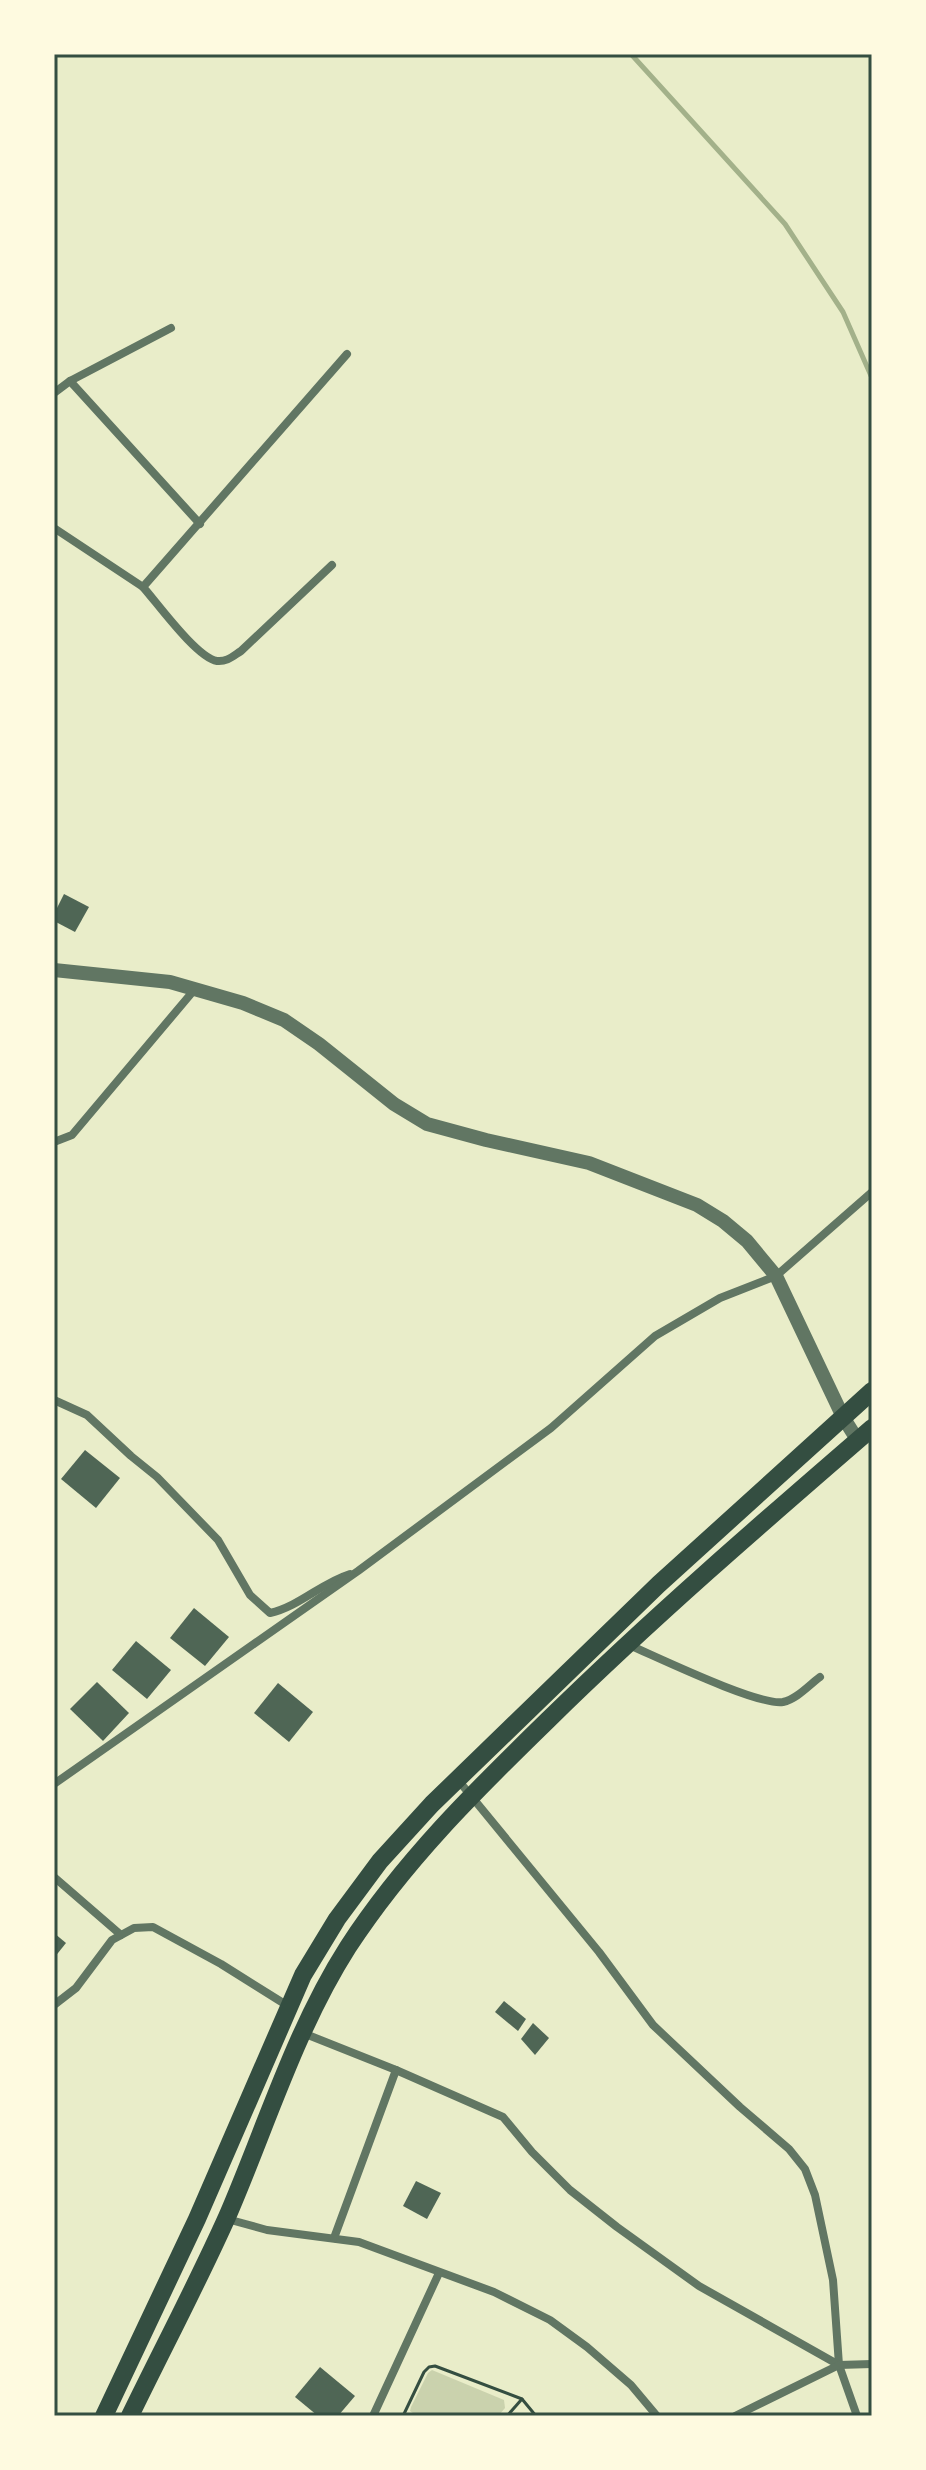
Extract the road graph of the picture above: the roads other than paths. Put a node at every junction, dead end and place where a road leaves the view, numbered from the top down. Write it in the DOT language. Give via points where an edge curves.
graph roads {
  1 [pos="171,328"];
  2 [pos="347,354"];
  3 [pos="70,381"];
  4 [pos="54,393"];
  5 [pos="200,524"];
  6 [pos="54,528"];
  7 [pos="332,565"];
  8 [pos="143,587"];
  9 [pos="54,970"];
  10 [pos="195,989"];
  11 [pos="54,1142"];
  12 [pos="872,1192"];
  13 [pos="776,1276"];
  14 [pos="872,1391"];
  15 [pos="54,1400"];
  16 [pos="843,1417"];
  17 [pos="865,1434"];
  18 [pos="358,1571"];
  19 [pos="628,1644"];
  20 [pos="820,1677"];
  21 [pos="457,1779"];
  22 [pos="54,1784"];
  23 [pos="472,1794"];
  24 [pos="54,1877"];
  25 [pos="121,1935"];
  26 [pos="54,2005"];
  27 [pos="288,2006"];
  28 [pos="303,2033"];
  29 [pos="396,2070"];
  30 [pos="226,2219"];
  31 [pos="334,2238"];
  32 [pos="439,2273"];
  33 [pos="872,2364"];
  34 [pos="839,2365"];
  35 [pos="104,2416"];
  36 [pos="130,2416"];
  37 [pos="373,2416"];
  38 [pos="657,2416"];
  39 [pos="735,2416"];
  40 [pos="857,2416"];
  1 -- 3 [label="street"];
  2 -- 5 [label="street"];
  3 -- 4 [label="street"];
  3 -- 5 [label="street"];
  5 -- 8 [label="street"];
  6 -- 8 [label="street"];
  7 -- 8 [label="street" via="227,660 216,661 199,651"];
  9 -- 10 [label="street"];
  10 -- 11 [label="street" via="72,1135"];
  10 -- 13 [label="street" via="284,1020 427,1124 589,1163 697,1205 747,1241"];
  12 -- 13 [label="street"];
  13 -- 16 [label="street"];
  13 -- 18 [label="street" via="720,1298 655,1336 551,1428"];
  14 -- 16 [label="highway"];
  15 -- 18 [label="street" via="87,1415 169,1488 218,1540 250,1595 270,1613"];
  16 -- 17 [label="street"];
  16 -- 21 [label="highway" via="659,1584"];
  17 -- 19 [label="highway"];
  18 -- 22 [label="street"];
  19 -- 20 [label="street" via="766,1700 793,1698"];
  19 -- 23 [label="highway"];
  21 -- 23 [label="street"];
  21 -- 27 [label="highway" via="380,1861 330,1930"];
  23 -- 28 [label="highway" via="404,1868 348,1947"];
  23 -- 34 [label="street" via="653,2025 805,2169 833,2280"];
  24 -- 25 [label="street"];
  25 -- 26 [label="street" via="76,1988"];
  25 -- 27 [label="street" via="153,1927"];
  27 -- 35 [label="highway" via="197,2219"];
  28 -- 29 [label="street"];
  28 -- 30 [label="highway"];
  29 -- 31 [label="street"];
  29 -- 34 [label="street" via="503,2117 570,2190 617,2227 699,2286"];
  30 -- 31 [label="street"];
  30 -- 36 [label="highway"];
  31 -- 32 [label="street" via="359,2242"];
  32 -- 37 [label="street"];
  32 -- 38 [label="street" via="550,2320 631,2385"];
  33 -- 34 [label="street"];
  34 -- 39 [label="street"];
  34 -- 40 [label="street"];
}
